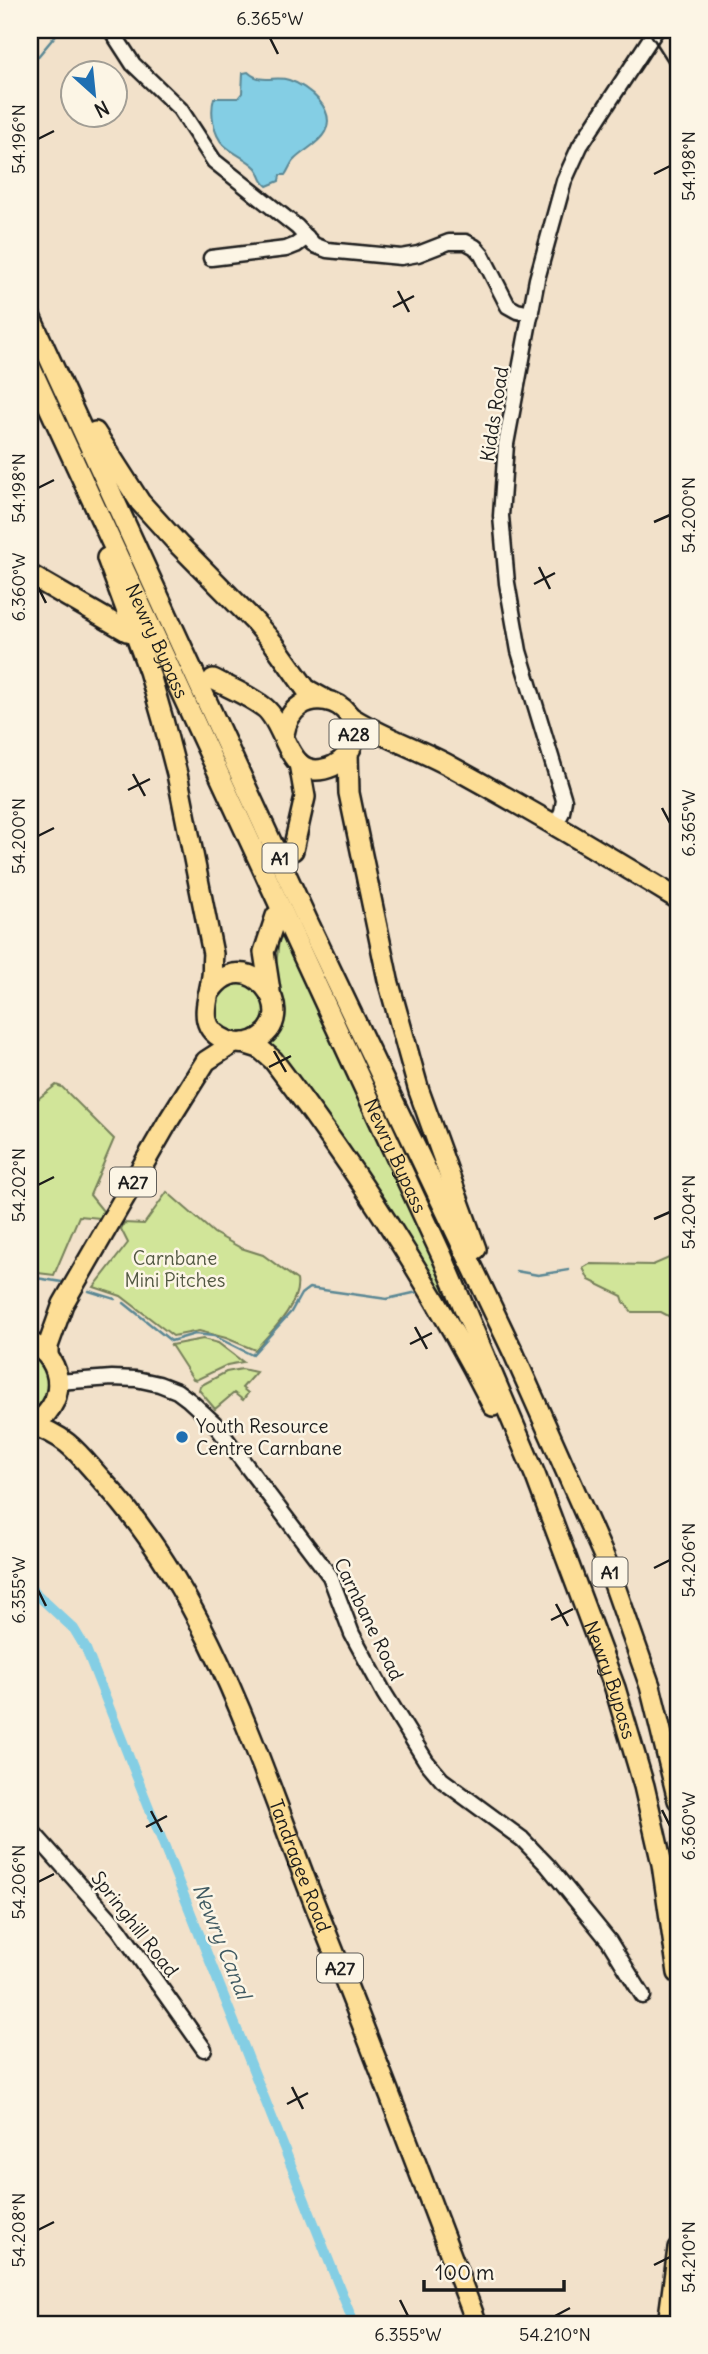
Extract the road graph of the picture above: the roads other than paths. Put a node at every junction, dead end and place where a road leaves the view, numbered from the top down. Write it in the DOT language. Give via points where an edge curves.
graph roads {
  1 [pos="111,30"];
  2 [pos="656,30"];
  3 [pos="306,237"];
  4 [pos="211,258"];
  5 [pos="531,314"];
  6 [pos="30,316"];
  7 [pos="50,360"];
  8 [pos="30,366"];
  9 [pos="76,465"];
  10 [pos="30,575"];
  11 [pos="127,631"];
  12 [pos="213,679"];
  13 [pos="324,699"];
  14 [pos="300,704"];
  15 [pos="265,708"];
  16 [pos="349,716"];
  17 [pos="284,734"];
  18 [pos="390,740"];
  19 [pos="350,749"];
  20 [pos="299,763"];
  21 [pos="331,767"];
  22 [pos="305,797"];
  23 [pos="555,826"];
  24 [pos="293,850"];
  25 [pos="678,899"];
  26 [pos="276,916"];
  27 [pos="264,952"];
  28 [pos="232,975"];
  29 [pos="270,991"];
  30 [pos="208,995"];
  31 [pos="209,1026"];
  32 [pos="238,1043"];
  33 [pos="206,1062"];
  34 [pos="62,1304"];
  35 [pos="30,1333"];
  36 [pos="30,1342"];
  37 [pos="514,1354"];
  38 [pos="48,1355"];
  39 [pos="58,1389"];
  40 [pos="31,1425"];
  41 [pos="64,1438"];
  42 [pos="558,1531"];
  43 [pos="678,1800"];
  44 [pos="30,1829"];
  45 [pos="678,1973"];
  46 [pos="643,1996"];
  47 [pos="204,2049"];
  48 [pos="678,2249"];
  49 [pos="477,2324"];
  50 [pos="668,2324"];
  1 -- 3 [label="street" via="133,64 180,109 214,161"];
  2 -- 5 [label="street, Kidds Road" via="586,136 564,181"];
  3 -- 4 [label="street" via="286,248"];
  3 -- 5 [label="street" via="327,250 401,257 449,242 467,242 482,255 508,306"];
  5 -- 23 [label="street, Kidds Road" via="506,444 501,516 519,651 564,800"];
  6 -- 7 [label="highway, Newry Bypass / A1"];
  7 -- 13 [label="highway" via="140,502 261,629 306,689"];
  7 -- 37 [label="highway, Newry Bypass / A1" via="308,922"];
  8 -- 9 [label="highway, Newry Bypass / A1"];
  9 -- 30 [label="highway" via="149,671 177,774 213,954"];
  9 -- 42 [label="highway, Newry Bypass / A1" via="442,1256"];
  10 -- 11 [label="highway"];
  12 -- 15 [label="highway"];
  13 -- 14 [label="highway, A28"];
  13 -- 16 [label="highway, A28"];
  14 -- 15 [label="highway, A28"];
  14 -- 17 [label="highway" via="291,712"];
  15 -- 17 [label="highway"];
  16 -- 18 [label="highway, A28"];
  16 -- 19 [label="highway, A28" via="353,726"];
  17 -- 20 [label="highway" via="285,745"];
  18 -- 19 [label="highway, A28"];
  18 -- 23 [label="highway, A28" via="416,748"];
  19 -- 21 [label="highway, A28"];
  19 -- 37 [label="highway" via="348,785 357,837 402,1035"];
  20 -- 21 [label="highway, A28" via="310,768"];
  20 -- 22 [label="highway"];
  21 -- 22 [label="highway"];
  22 -- 24 [label="highway"];
  23 -- 25 [label="highway, A28"];
  26 -- 27 [label="highway, A27"];
  27 -- 28 [label="highway"];
  27 -- 29 [label="highway, A27"];
  28 -- 29 [label="highway" via="253,976"];
  28 -- 30 [label="highway" via="213,986"];
  29 -- 32 [label="highway, A27" via="275,1014 271,1025 255,1040"];
  30 -- 31 [label="highway, A27"];
  31 -- 32 [label="highway"];
  31 -- 33 [label="highway, A27"];
  32 -- 33 [label="highway, A27"];
  32 -- 42 [label="highway" via="259,1048 273,1060 362,1182 470,1360"];
  33 -- 34 [label="highway, A27"];
  34 -- 35 [label="highway, A27"];
  34 -- 38 [label="highway, A27"];
  36 -- 38 [label="highway"];
  37 -- 43 [label="highway, Newry Bypass / A1" via="630,1626"];
  38 -- 39 [label="highway"];
  39 -- 40 [label="highway, A27" via="52,1407"];
  39 -- 41 [label="highway"];
  39 -- 46 [label="street, Carnbane Road" via="112,1378 136,1379 177,1391 208,1416 330,1576 352,1634 426,1762 442,1780 522,1839 548,1866 642,1979"];
  40 -- 41 [label="highway, Tandragee Road / A27"];
  41 -- 49 [label="highway, Tandragee Road / A27" via="149,1536 211,1644 380,2065"];
  42 -- 45 [label="highway, Newry Bypass / A1" via="615,1688 644,1786 662,1864"];
  44 -- 47 [label="street, Springhill Road" via="119,1929"];
  48 -- 50 [label="highway"];
}
